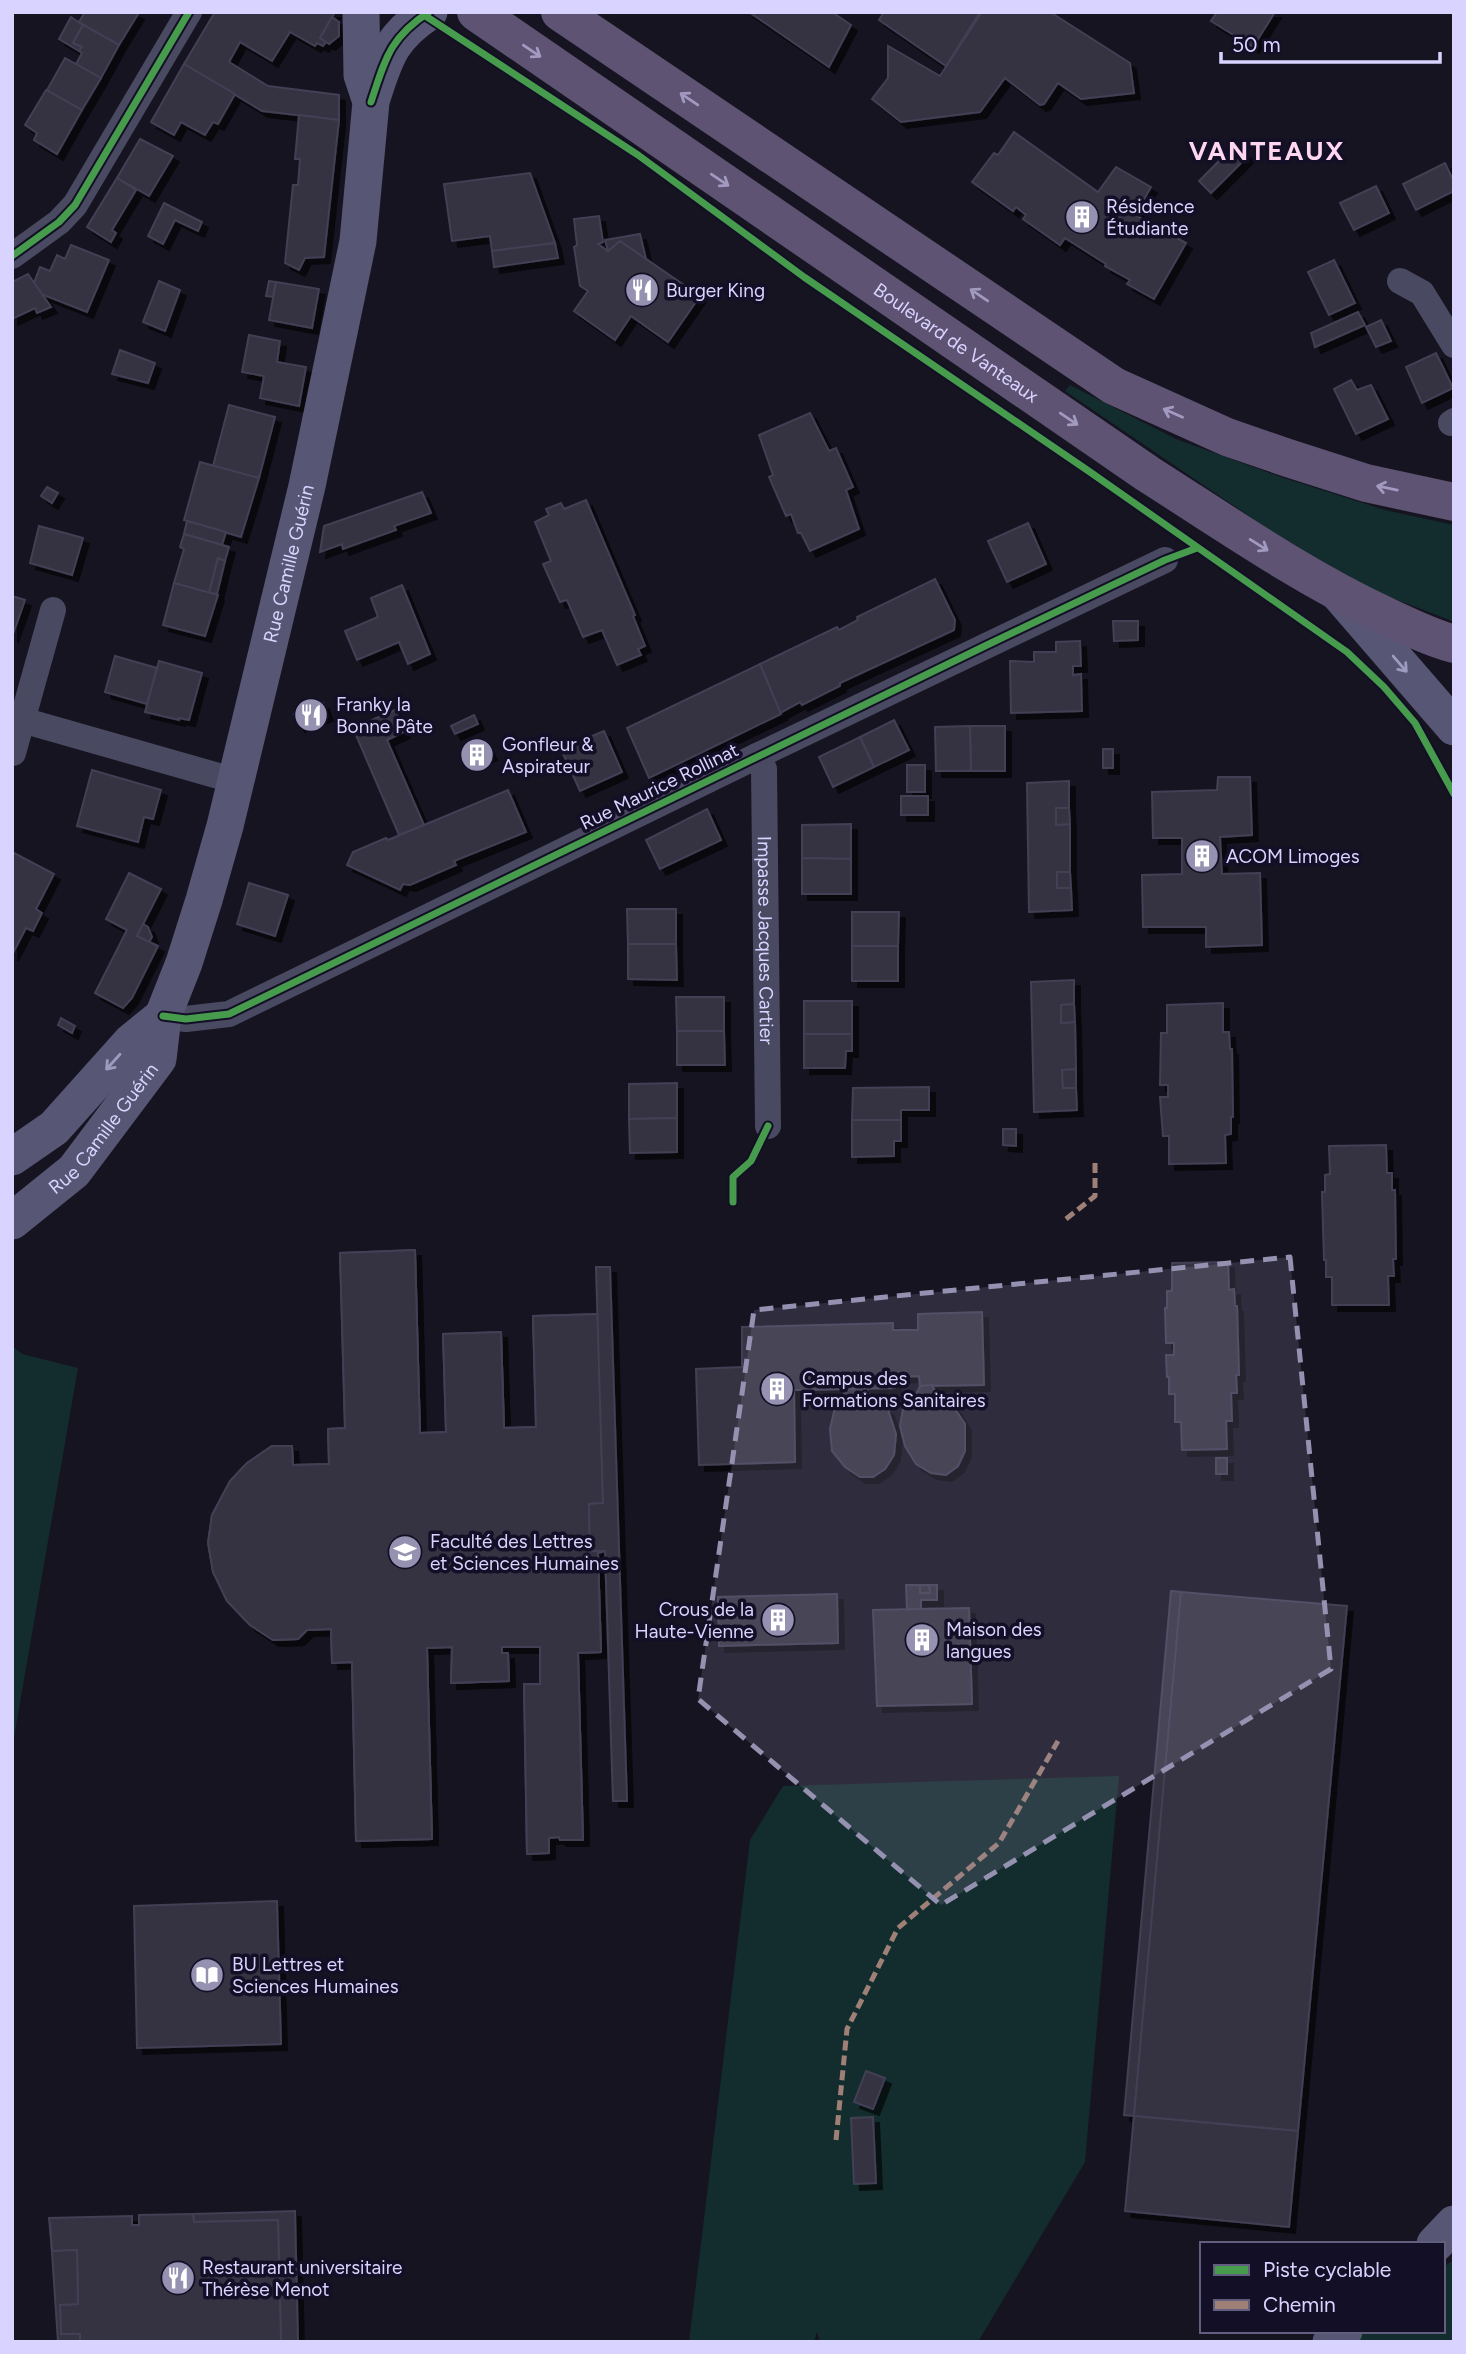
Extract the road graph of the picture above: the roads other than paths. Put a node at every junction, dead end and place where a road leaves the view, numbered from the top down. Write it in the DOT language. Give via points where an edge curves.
graph roads {
  1 [pos="189,12"];
  2 [pos="361,12"];
  3 [pos="429,12"];
  4 [pos="476,12"];
  5 [pos="559,12"];
  6 [pos="371,102"];
  7 [pos="12,256"];
  8 [pos="1400,281"];
  9 [pos="1454,345"];
  10 [pos="1454,502"];
  11 [pos="1165,560"];
  12 [pos="1339,594"];
  13 [pos="53,610"];
  14 [pos="1454,644"];
  15 [pos="22,720"];
  16 [pos="1454,727"];
  17 [pos="13,753"];
  18 [pos="757,756"];
  19 [pos="236,781"];
  20 [pos="163,1016"];
  21 [pos="768,1126"];
  22 [pos="44,1136"];
  23 [pos="12,1157"];
  24 [pos="12,1175"];
  25 [pos="12,1220"];
  26 [pos="1454,2224"];
  27 [pos="1437,2242"];
  1 -- 7 [label="street" via="75,205"];
  2 -- 6 [label="main road, Rue Camille Guérin" via="362,75"];
  3 -- 6 [label="main road, Rue Camille Guérin" via="405,29 388,51"];
  4 -- 12 [label="main road, Boulevard de Vanteaux, one-way" via="1148,474"];
  10 -- 5 [label="main road, one-way" via="1366,483 1227,437 1114,386"];
  6 -- 19 [label="main road, Rue Camille Guérin" via="358,241 307,486"];
  8 -- 9 [label="street" via="1423,293"];
  11 -- 18 [label="street, Rue Maurice Rollinat"];
  12 -- 14 [label="main road, Boulevard de Vanteaux"];
  12 -- 16 [label="main road, one-way"];
  13 -- 15 [label="street"];
  15 -- 17 [label="street"];
  15 -- 19 [label="street"];
  18 -- 20 [label="street, Rue Maurice Rollinat" via="229,1014 186,1019"];
  18 -- 21 [label="street, Impasse Jacques Cartier" via="764,769"];
  19 -- 20 [label="main road, Rue Camille Guérin" via="201,912"];
  20 -- 22 [label="main road, Rue Camille Guérin, one-way" via="131,1042"];
  20 -- 25 [label="main road, Rue Camille Guérin" via="158,1059 74,1171"];
  22 -- 23 [label="main road, Rue Camille Guérin"];
  22 -- 24 [label="main road" via="36,1157"];
  26 -- 27 [label="main road"];
}
